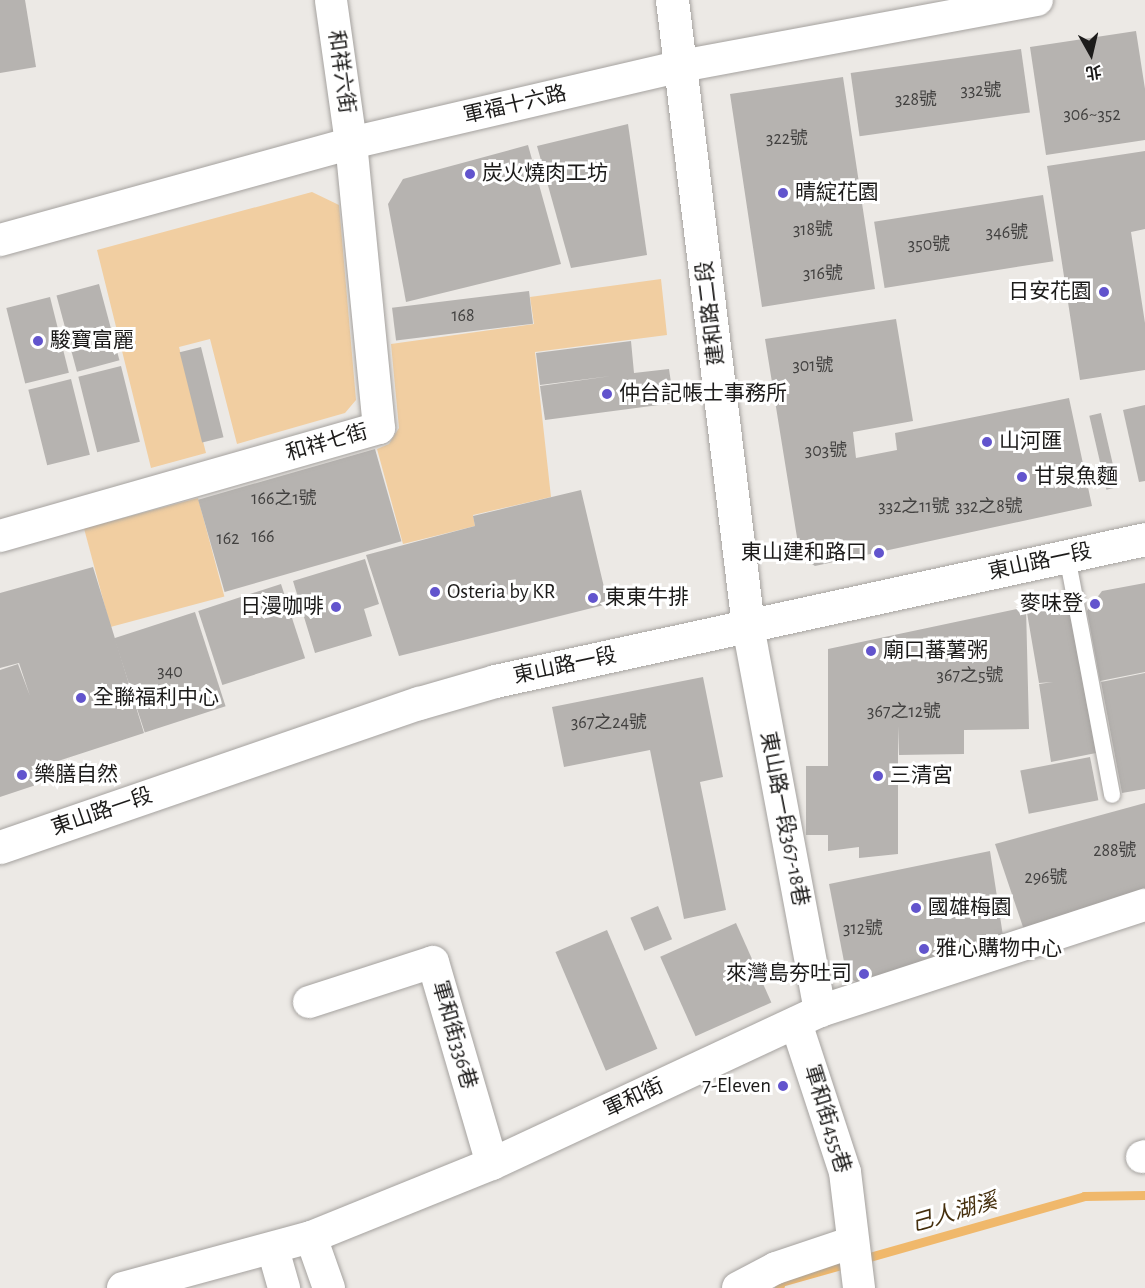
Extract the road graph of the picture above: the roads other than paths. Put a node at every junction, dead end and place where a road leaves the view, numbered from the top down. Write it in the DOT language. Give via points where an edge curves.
graph roads {
  1 [pos="331,0"];
  2 [pos="672,0"];
  3 [pos="1036,0"];
  4 [pos="681,66"];
  5 [pos="351,143"];
  6 [pos="0,240"];
  7 [pos="0,536"];
  8 [pos="1145,539"];
  9 [pos="1067,556"];
  10 [pos="748,626"];
  11 [pos="1112,795"];
  12 [pos="0,847"];
  13 [pos="1145,905"];
  14 [pos="309,1002"];
  15 [pos="808,1017"];
  16 [pos="492,1164"];
  17 [pos="311,1237"];
  18 [pos="273,1250"];
  19 [pos="856,1270"];
  20 [pos="123,1288"];
  21 [pos="284,1288"];
  22 [pos="329,1288"];
  23 [pos="738,1288"];
  1 -- 5 [label="street, 和祥六街"];
  2 -- 4 [label="main road, 建和路二段"];
  3 -- 4 [label="street, 軍福十六路"];
  4 -- 5 [label="street, 軍福十六路"];
  4 -- 10 [label="main road, 建和路二段"];
  5 -- 6 [label="street, 軍福十六路"];
  5 -- 7 [label="street, 和祥七街" via="379,428"];
  8 -- 9 [label="main road, 東山路一段"];
  9 -- 10 [label="main road, 東山路一段"];
  9 -- 11 [label="lane"];
  10 -- 12 [label="main road, 東山路一段" via="495,681 419,703"];
  10 -- 15 [label="street, 東山路一段367-18巷"];
  13 -- 15 [label="street, 軍和街"];
  14 -- 16 [label="street, 軍和街336巷" via="433,962"];
  15 -- 16 [label="street, 軍和街"];
  15 -- 19 [label="street, 軍和街455巷" via="845,1172"];
  16 -- 17 [label="street, 軍和街"];
  17 -- 18 [label="street, 軍和街"];
  17 -- 22 [label="street"];
  18 -- 20 [label="street, 軍和街"];
  18 -- 21 [label="street"];
  19 -- 23 [label="street" via="776,1268"];
}
